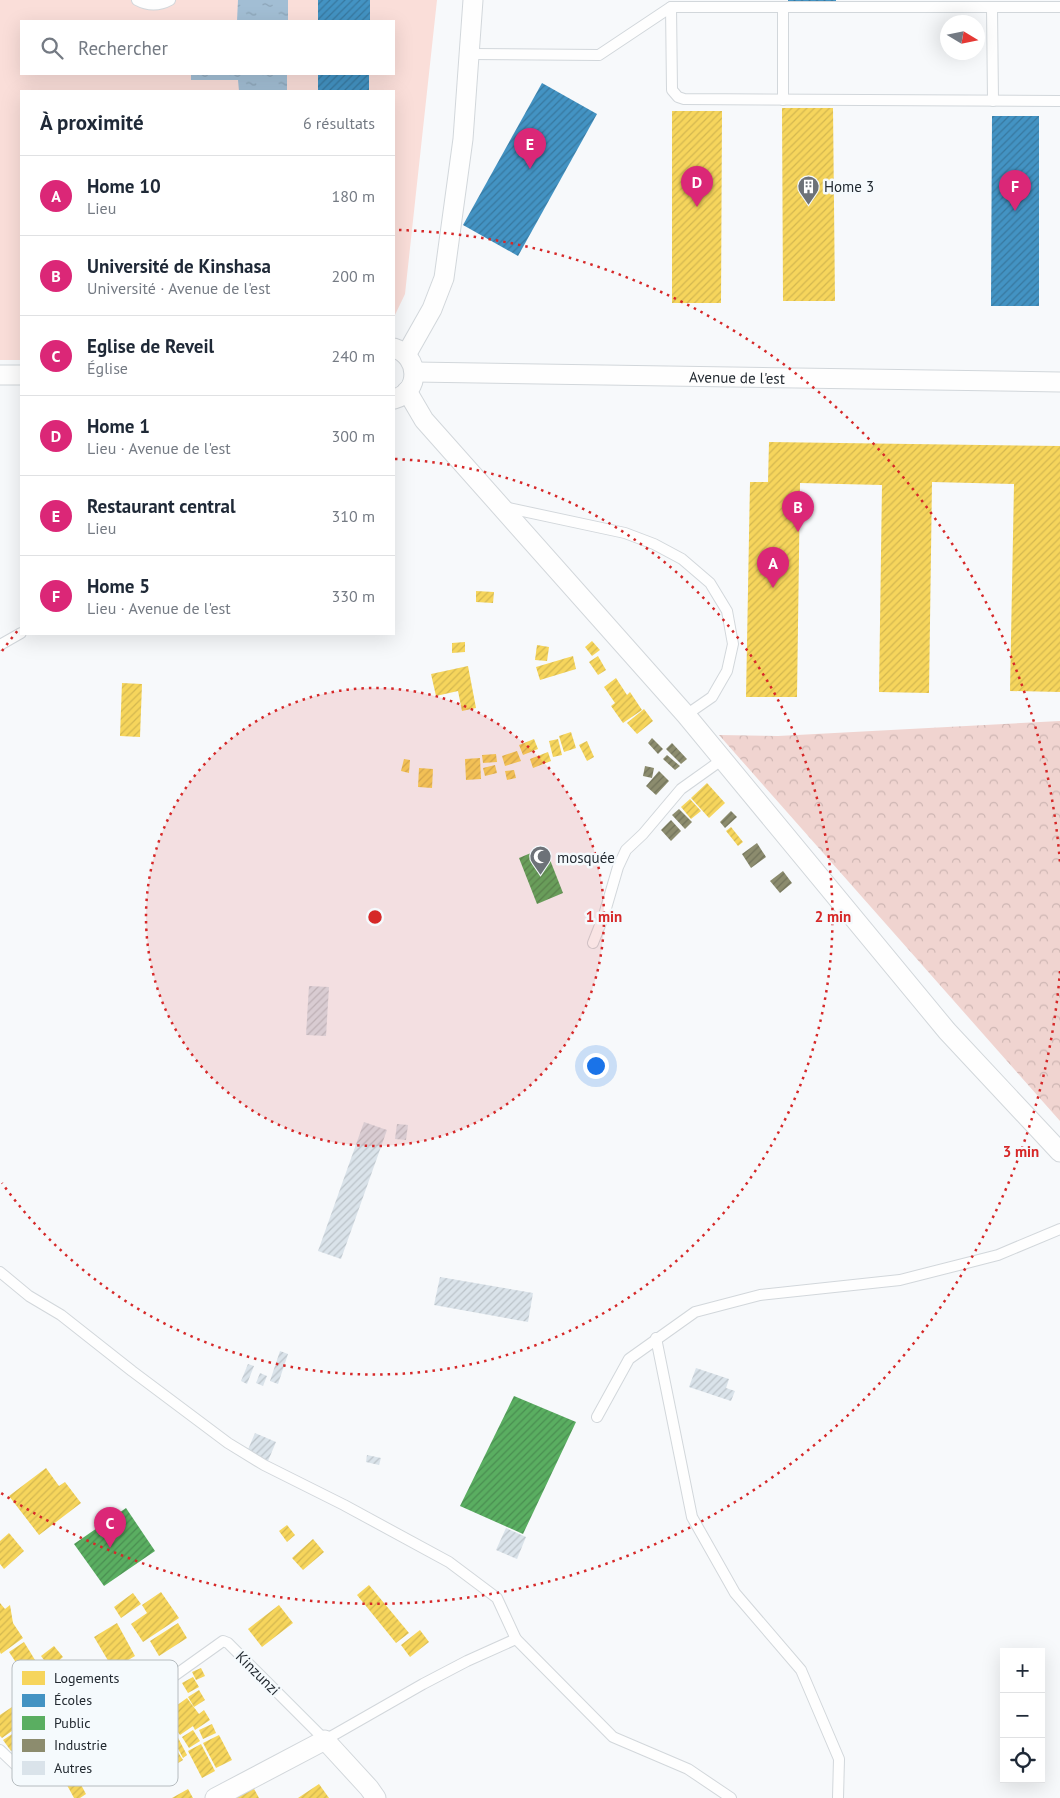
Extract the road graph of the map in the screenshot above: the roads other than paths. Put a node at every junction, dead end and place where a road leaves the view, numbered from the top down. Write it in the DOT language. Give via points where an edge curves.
graph roads {
  1 [pos="138,0"];
  2 [pos="170,0"];
  3 [pos="474,0"];
  4 [pos="671,6"];
  5 [pos="992,7"];
  6 [pos="1060,7"];
  7 [pos="783,8"];
  8 [pos="470,54"];
  9 [pos="782,100"];
  10 [pos="993,101"];
  11 [pos="1060,101"];
  12 [pos="400,352"];
  13 [pos="415,372"];
  14 [pos="0,375"];
  15 [pos="20,375"];
  16 [pos="1060,382"];
  17 [pos="400,395"];
  18 [pos="502,507"];
  19 [pos="20,634"];
  20 [pos="0,645"];
  21 [pos="686,715"];
  22 [pos="724,759"];
  23 [pos="593,942"];
  24 [pos="1060,1152"];
  25 [pos="1060,1229"];
  26 [pos="0,1272"];
  27 [pos="656,1338"];
  28 [pos="596,1417"];
  29 [pos="516,1638"];
  30 [pos="178,1673"];
  31 [pos="325,1740"];
  32 [pos="0,1750"];
  33 [pos="12,1762"];
  34 [pos="215,1798"];
  35 [pos="376,1798"];
  36 [pos="731,1798"];
  37 [pos="838,1798"];
  1 -- 2 [label="lane" via="160,5"];
  3 -- 8 [label="street"];
  4 -- 7 [label="lane"];
  4 -- 8 [label="lane" via="599,56"];
  4 -- 9 [label="lane" via="672,90 678,98"];
  5 -- 6 [label="lane"];
  5 -- 7 [label="lane"];
  5 -- 10 [label="lane"];
  7 -- 9 [label="lane"];
  8 -- 12 [label="street" via="463,139 444,278 432,309"];
  9 -- 10 [label="lane"];
  10 -- 11 [label="lane"];
  12 -- 13 [label="street"];
  13 -- 16 [label="street, Avenue de l'est"];
  13 -- 17 [label="street" via="411,385"];
  14 -- 15 [label="street"];
  17 -- 18 [label="street"];
  18 -- 21 [label="street"];
  18 -- 21 [label="lane" via="625,534 654,544 682,559 710,583 727,611 733,644 727,671 712,697"];
  19 -- 20 [label="lane"];
  21 -- 22 [label="street"];
  22 -- 23 [label="lane" via="681,789 626,850"];
  22 -- 24 [label="street" via="947,1031"];
  25 -- 27 [label="lane" via="998,1255 900,1280 760,1295 694,1312"];
  26 -- 29 [label="lane" via="228,1442 264,1465 449,1562 497,1598"];
  27 -- 28 [label="lane" via="629,1359"];
  27 -- 37 [label="lane" via="692,1517 735,1592 801,1670 840,1759"];
  29 -- 31 [label="lane" via="423,1684"];
  29 -- 36 [label="lane" via="612,1736 688,1769"];
  30 -- 31 [label="lane, Kinzunzi" via="223,1641 228,1643"];
  31 -- 34 [label="street"];
  31 -- 35 [label="street, Kinzunzi"];
  32 -- 33 [label="lane, Kinzunzi"];
}
